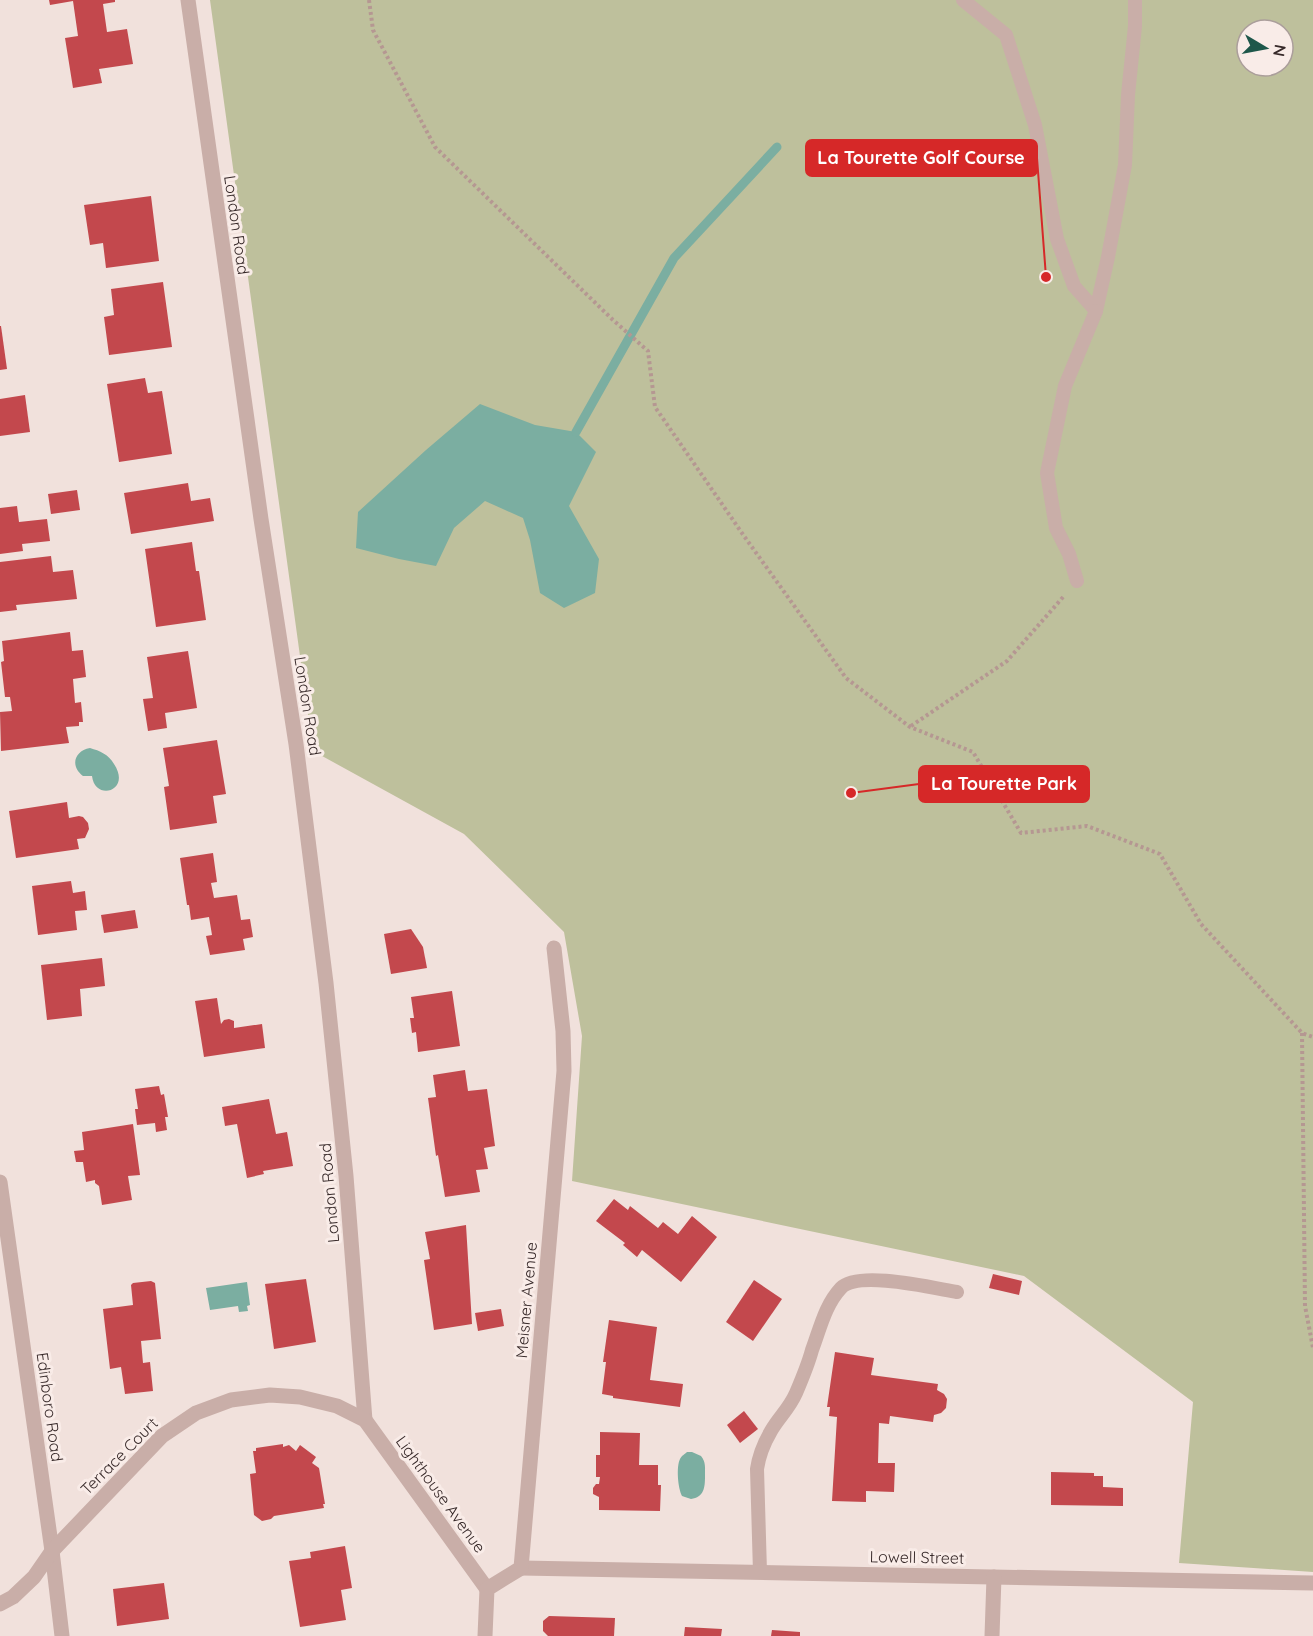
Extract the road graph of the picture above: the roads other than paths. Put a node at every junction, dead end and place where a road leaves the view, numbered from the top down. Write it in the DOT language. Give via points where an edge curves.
graph roads {
  1 [pos="188,0"];
  2 [pos="963,0"];
  3 [pos="1135,0"];
  4 [pos="1096,311"];
  5 [pos="1077,581"];
  6 [pos="554,948"];
  7 [pos="0,1182"];
  8 [pos="957,1292"];
  9 [pos="365,1420"];
  10 [pos="52,1551"];
  11 [pos="521,1568"];
  12 [pos="760,1572"];
  13 [pos="994,1577"];
  14 [pos="1313,1583"];
  15 [pos="487,1589"];
  16 [pos="0,1604"];
  17 [pos="62,1636"];
  18 [pos="485,1636"];
  19 [pos="992,1636"];
  1 -- 9 [label="street, London Road" via="255,484 296,744 326,983"];
  2 -- 4 [label="lane" via="1006,36 1035,125 1057,239 1074,286"];
  3 -- 4 [label="lane" via="1125,165"];
  4 -- 5 [label="lane" via="1065,386 1047,473 1056,528"];
  6 -- 11 [label="street, Meisner Avenue" via="564,1071"];
  7 -- 10 [label="street, Edinboro Road"];
  8 -- 12 [label="lane" via="898,1282 859,1281 842,1286 826,1309 794,1397 759,1455"];
  9 -- 10 [label="street, Terrace Court" via="337,1406 270,1395 231,1400 196,1413 162,1436"];
  9 -- 15 [label="street, Lighthouse Avenue"];
  10 -- 16 [label="street, Terrace Court" via="34,1577"];
  10 -- 17 [label="street, Edinboro Road"];
  11 -- 12 [label="street, Lowell Street"];
  11 -- 15 [label="street"];
  12 -- 13 [label="street, Lowell Street"];
  13 -- 14 [label="street, Lowell Street"];
  13 -- 19 [label="street"];
  15 -- 18 [label="street"];
}
